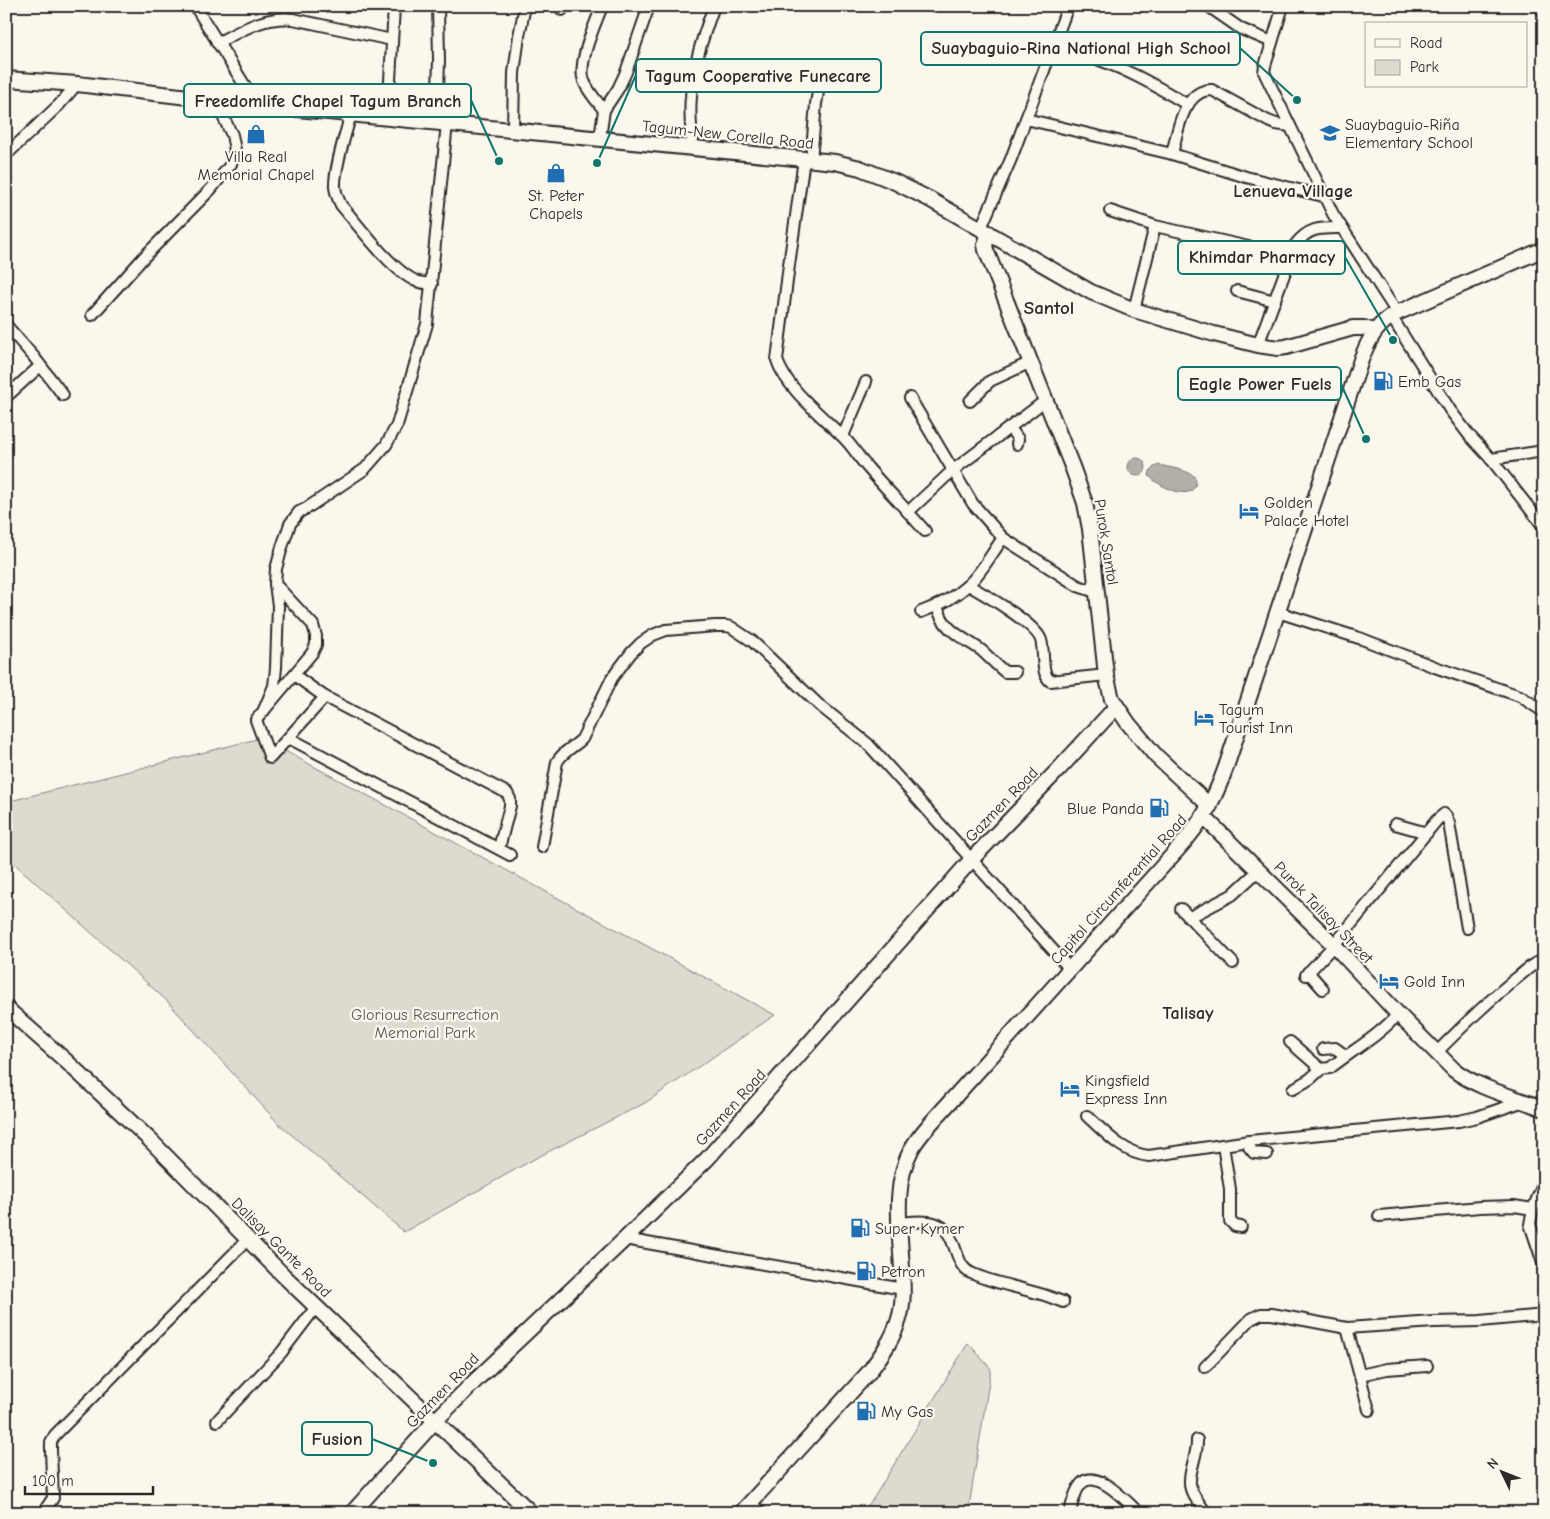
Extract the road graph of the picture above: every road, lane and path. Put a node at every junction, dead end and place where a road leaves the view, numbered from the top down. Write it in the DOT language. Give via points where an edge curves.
graph roads {
  1 [pos="195,6"];
  2 [pos="394,6"];
  3 [pos="438,6"];
  4 [pos="525,6"];
  5 [pos="602,6"];
  6 [pos="649,6"];
  7 [pos="714,6"];
  8 [pos="1068,6"];
  9 [pos="1208,6"];
  10 [pos="1284,6"];
  11 [pos="1541,6"];
  12 [pos="1544,14"];
  13 [pos="392,40"];
  14 [pos="1272,42"];
  15 [pos="217,43"];
  16 [pos="1052,48"];
  17 [pos="6,79"];
  18 [pos="77,84"];
  19 [pos="819,86"];
  20 [pos="215,100"];
  21 [pos="256,104"];
  22 [pos="1188,105"];
  23 [pos="604,110"];
  24 [pos="351,114"];
  25 [pos="388,118"];
  26 [pos="1026,119"];
  27 [pos="442,123"];
  28 [pos="1290,126"];
  29 [pos="513,130"];
  30 [pos="600,138"];
  31 [pos="692,148"];
  32 [pos="1172,154"];
  33 [pos="6,155"];
  34 [pos="808,160"];
  35 [pos="1324,196"];
  36 [pos="1110,211"];
  37 [pos="1155,226"];
  38 [pos="1341,228"];
  39 [pos="985,231"];
  40 [pos="1544,249"];
  41 [pos="1290,260"];
  42 [pos="432,284"];
  43 [pos="1237,291"];
  44 [pos="1275,301"];
  45 [pos="1134,310"];
  46 [pos="92,315"];
  47 [pos="1394,315"];
  48 [pos="6,325"];
  49 [pos="1374,331"];
  50 [pos="1258,345"];
  51 [pos="1031,362"];
  52 [pos="40,366"];
  53 [pos="866,382"];
  54 [pos="63,394"];
  55 [pos="6,397"];
  56 [pos="910,398"];
  57 [pos="1046,400"];
  58 [pos="970,401"];
  59 [pos="1010,428"];
  60 [pos="843,436"];
  61 [pos="1017,444"];
  62 [pos="1544,451"];
  63 [pos="1491,459"];
  64 [pos="952,471"];
  65 [pos="908,512"];
  66 [pos="1543,526"];
  67 [pos="925,531"];
  68 [pos="1002,538"];
  69 [pos="276,584"];
  70 [pos="968,585"];
  71 [pos="1096,592"];
  72 [pos="937,606"];
  73 [pos="921,612"];
  74 [pos="1278,612"];
  75 [pos="1015,672"];
  76 [pos="294,675"];
  77 [pos="1106,676"];
  78 [pos="325,697"];
  79 [pos="1116,706"];
  80 [pos="263,712"];
  81 [pos="1544,712"];
  82 [pos="289,738"];
  83 [pos="1207,812"];
  84 [pos="1395,824"];
  85 [pos="1427,833"];
  86 [pos="542,847"];
  87 [pos="499,848"];
  88 [pos="510,855"];
  89 [pos="972,859"];
  90 [pos="1259,870"];
  91 [pos="1181,909"];
  92 [pos="1189,917"];
  93 [pos="1468,928"];
  94 [pos="1334,945"];
  95 [pos="1544,961"];
  96 [pos="1233,963"];
  97 [pos="1070,968"];
  98 [pos="1323,989"];
  99 [pos="6,1008"];
  100 [pos="1398,1014"];
  101 [pos="1290,1042"];
  102 [pos="1323,1049"];
  103 [pos="1436,1053"];
  104 [pos="1346,1056"];
  105 [pos="1321,1069"];
  106 [pos="1293,1089"];
  107 [pos="1524,1101"];
  108 [pos="1544,1109"];
  109 [pos="1087,1116"];
  110 [pos="1249,1141"];
  111 [pos="1223,1145"];
  112 [pos="1266,1154"];
  113 [pos="1544,1182"];
  114 [pos="1533,1209"];
  115 [pos="1379,1216"];
  116 [pos="900,1223"];
  117 [pos="1241,1226"];
  118 [pos="248,1239"];
  119 [pos="625,1239"];
  120 [pos="1541,1251"];
  121 [pos="1544,1266"];
  122 [pos="903,1289"];
  123 [pos="1063,1302"];
  124 [pos="316,1307"];
  125 [pos="1544,1315"];
  126 [pos="1347,1328"];
  127 [pos="1427,1366"];
  128 [pos="1205,1367"];
  129 [pos="1360,1375"];
  130 [pos="1369,1410"];
  131 [pos="216,1421"];
  132 [pos="436,1421"];
  133 [pos="1197,1440"];
  134 [pos="745,1508"];
  135 [pos="43,1513"];
  136 [pos="352,1513"];
  137 [pos="531,1513"];
  138 [pos="762,1513"];
  139 [pos="1070,1513"];
  140 [pos="1139,1513"];
  141 [pos="1206,1513"];
  1 -- 15 [label="street"];
  2 -- 13 [label="street"];
  3 -- 27 [label="street"];
  4 -- 29 [label="street" via="514,73"];
  5 -- 23 [label="street" via="586,50 582,74 590,93"];
  6 -- 23 [label="street" via="626,72"];
  7 -- 31 [label="street" via="692,85"];
  8 -- 16 [label="street"];
  9 -- 14 [label="street" via="1241,29"];
  10 -- 14 [label="street"];
  11 -- 12 [label="street"];
  13 -- 15 [label="street" via="280,18 252,26"];
  13 -- 25 [label="street"];
  14 -- 28 [label="street" via="1264,72"];
  15 -- 21 [label="street"];
  16 -- 22 [label="street" via="1103,62"];
  16 -- 26 [label="street"];
  17 -- 18 [label="main road, Tagum-New Corella Road"];
  18 -- 20 [label="main road, Tagum-New Corella Road"];
  18 -- 33 [label="street"];
  19 -- 34 [label="street"];
  20 -- 21 [label="main road, Tagum-New Corella Road"];
  20 -- 46 [label="street" via="232,135 235,150 231,164"];
  21 -- 24 [label="main road, Tagum-New Corella Road"];
  22 -- 28 [label="street" via="1204,91 1212,90 1268,121"];
  22 -- 32 [label="street"];
  23 -- 30 [label="street"];
  24 -- 25 [label="main road, Tagum-New Corella Road"];
  24 -- 42 [label="street" via="335,184 341,206 386,258 407,276"];
  25 -- 27 [label="main road, Tagum-New Corella Road"];
  26 -- 32 [label="street"];
  26 -- 39 [label="street"];
  27 -- 29 [label="main road, Tagum-New Corella Road"];
  27 -- 42 [label="street"];
  28 -- 35 [label="street"];
  29 -- 30 [label="main road, Tagum-New Corella Road"];
  30 -- 31 [label="main road, Tagum-New Corella Road"];
  31 -- 34 [label="main road, Tagum-New Corella Road"];
  32 -- 35 [label="street"];
  34 -- 39 [label="main road, Tagum-New Corella Road" via="848,165 884,177"];
  34 -- 60 [label="street" via="789,265 777,360 802,398"];
  35 -- 38 [label="street"];
  36 -- 37 [label="street"];
  37 -- 41 [label="street" via="1262,250"];
  37 -- 45 [label="street"];
  38 -- 41 [label="street" via="1319,228 1309,232 1295,245"];
  38 -- 47 [label="street"];
  39 -- 45 [label="main road, Tagum-New Corella Road" via="1091,292"];
  39 -- 51 [label="main road, Purok Santol" via="986,250"];
  40 -- 47 [label="main road, Capitol Circumferential Road"];
  41 -- 44 [label="street"];
  42 -- 69 [label="street" via="427,324 398,425 365,469 299,512 290,524 282,547"];
  43 -- 44 [label="street"];
  44 -- 50 [label="street"];
  45 -- 50 [label="main road, Tagum-New Corella Road"];
  47 -- 49 [label="main road, Capitol Circumferential Road"];
  47 -- 63 [label="street" via="1450,410"];
  48 -- 52 [label="street"];
  49 -- 50 [label="main road, Tagum-New Corella Road" via="1353,328 1286,347"];
  49 -- 74 [label="main road, Capitol Circumferential Road" via="1362,357"];
  51 -- 57 [label="main road, Purok Santol"];
  51 -- 58 [label="street" via="990,381"];
  52 -- 54 [label="street"];
  52 -- 55 [label="street"];
  53 -- 60 [label="street"];
  56 -- 64 [label="street"];
  57 -- 59 [label="street"];
  57 -- 71 [label="main road, Purok Santol" via="1088,516"];
  59 -- 61 [label="street" via="1018,439"];
  59 -- 64 [label="street"];
  60 -- 65 [label="street"];
  62 -- 63 [label="street"];
  63 -- 66 [label="street"];
  64 -- 65 [label="street"];
  64 -- 68 [label="street" via="973,504"];
  65 -- 67 [label="street"];
  68 -- 70 [label="street"];
  68 -- 71 [label="street" via="1078,586"];
  69 -- 76 [label="street" via="313,625 316,636 312,653"];
  69 -- 80 [label="street" via="274,686"];
  70 -- 72 [label="street"];
  70 -- 77 [label="street" via="998,602 1038,634 1046,677 1050,681"];
  71 -- 77 [label="main road, Purok Santol"];
  72 -- 73 [label="street"];
  72 -- 75 [label="street" via="947,626 1005,672"];
  74 -- 81 [label="street" via="1520,696"];
  74 -- 83 [label="main road, Capitol Circumferential Road" via="1226,767"];
  76 -- 78 [label="street"];
  76 -- 80 [label="street"];
  77 -- 79 [label="main road, Purok Santol"];
  78 -- 82 [label="street"];
  78 -- 87 [label="street" via="507,794 510,806"];
  79 -- 83 [label="main road, Purok Santol"];
  79 -- 89 [label="main road, Gazmen Road"];
  80 -- 82 [label="street" via="256,720 270,758"];
  82 -- 87 [label="street"];
  83 -- 90 [label="main road, Purok Talisay Street"];
  83 -- 97 [label="main road, Capitol Circumferential Road" via="1178,849"];
  84 -- 85 [label="street"];
  85 -- 93 [label="street" via="1444,814 1449,822"];
  85 -- 94 [label="street"];
  86 -- 89 [label="street" via="557,762 582,739 612,678 626,660 641,643 666,630 726,626 738,630 752,641 819,705 868,744"];
  87 -- 88 [label="street"];
  89 -- 97 [label="street"];
  89 -- 119 [label="main road, Gazmen Road" via="707,1159"];
  90 -- 92 [label="street" via="1232,895"];
  90 -- 94 [label="main road, Purok Talisay Street"];
  91 -- 92 [label="street"];
  92 -- 96 [label="street"];
  94 -- 98 [label="street" via="1307,973"];
  94 -- 100 [label="main road, Purok Talisay Street"];
  95 -- 103 [label="street" via="1530,967 1502,989"];
  97 -- 116 [label="main road, Capitol Circumferential Road" via="912,1148 900,1188"];
  99 -- 118 [label="main road, Dalisay Gante Road" via="150,1140"];
  100 -- 103 [label="main road, Purok Talisay Street"];
  100 -- 104 [label="street"];
  101 -- 105 [label="street"];
  102 -- 104 [label="street" via="1335,1048"];
  103 -- 107 [label="main road, Purok Talisay Street" via="1462,1076"];
  104 -- 105 [label="street" via="1330,1068"];
  105 -- 106 [label="street" via="1310,1080"];
  107 -- 108 [label="main road, Purok Talisay Street"];
  107 -- 110 [label="street" via="1459,1121"];
  109 -- 111 [label="street" via="1121,1147 1138,1155 1160,1155"];
  110 -- 111 [label="street"];
  110 -- 112 [label="street" via="1250,1151"];
  111 -- 117 [label="street" via="1230,1189 1230,1221"];
  113 -- 114 [label="street"];
  114 -- 115 [label="street" via="1480,1207"];
  114 -- 120 [label="street" via="1530,1224"];
  116 -- 122 [label="main road, Capitol Circumferential Road"];
  116 -- 123 [label="street" via="939,1225 953,1242 961,1266 971,1274"];
  118 -- 124 [label="main road, Dalisay Gante Road"];
  118 -- 135 [label="street" via="55,1435 51,1442 53,1498"];
  119 -- 122 [label="street"];
  119 -- 132 [label="main road, Gazmen Road"];
  120 -- 121 [label="street"];
  122 -- 134 [label="main road, Capitol Circumferential Road" via="900,1318 879,1359"];
  124 -- 131 [label="street" via="281,1353"];
  124 -- 132 [label="main road, Dalisay Gante Road"];
  125 -- 126 [label="street" via="1480,1322"];
  126 -- 128 [label="street" via="1261,1314 1251,1319"];
  126 -- 129 [label="street"];
  127 -- 129 [label="street"];
  129 -- 130 [label="street"];
  132 -- 136 [label="main road, Gazmen Road"];
  132 -- 137 [label="main road, Dalisay Gante Road"];
  133 -- 141 [label="street" via="1190,1482"];
  134 -- 138 [label="street"];
  139 -- 140 [label="street" via="1076,1492 1088,1479 1097,1479"];
}
